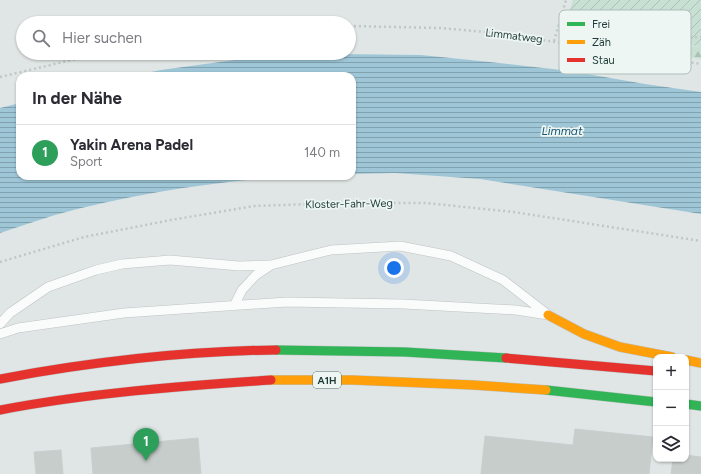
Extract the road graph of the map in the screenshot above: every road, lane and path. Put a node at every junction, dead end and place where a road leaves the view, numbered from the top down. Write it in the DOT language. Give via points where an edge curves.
graph roads {
  1 [pos="566,0"];
  2 [pos="563,10"];
  3 [pos="559,24"];
  4 [pos="356,26"];
  5 [pos="691,37"];
  6 [pos="701,37"];
  7 [pos="554,41"];
  8 [pos="559,42"];
  9 [pos="72,60"];
  10 [pos="691,62"];
  11 [pos="701,64"];
  12 [pos="21,72"];
  13 [pos="16,73"];
  14 [pos="0,77"];
  15 [pos="701,240"];
  16 [pos="0,262"];
  17 [pos="271,265"];
  18 [pos="234,306"];
  19 [pos="548,315"];
  20 [pos="0,324"];
  21 [pos="0,334"];
  22 [pos="656,354"];
  23 [pos="689,361"];
  24 [pos="701,363"];
  25 [pos="653,371"];
  26 [pos="0,379"];
  27 [pos="653,402"];
  28 [pos="689,404"];
  29 [pos="701,406"];
  30 [pos="0,410"];
  1 -- 2 [label="path"];
  3 -- 7 [label="path"];
  4 -- 7 [label="path, Limmatweg" via="441,28"];
  5 -- 6 [label="path"];
  7 -- 8 [label="path, Limmatweg"];
  9 -- 12 [label="path"];
  10 -- 11 [label="path, Limmatweg"];
  13 -- 14 [label="path"];
  15 -- 16 [label="path, Kloster-Fahr-Weg" via="506,211 425,203 339,203 254,206 171,220 84,236"];
  17 -- 18 [label="lane" via="256,275 242,290"];
  17 -- 19 [label="lane" via="331,250 400,246 451,256 503,280"];
  17 -- 20 [label="lane" via="239,266 170,260 122,264 48,287 10,313"];
  18 -- 19 [label="lane" via="287,302 404,304 516,310"];
  18 -- 21 [label="lane" via="124,313 18,328"];
  19 -- 22 [label="highway" via="584,334 620,347"];
  23 -- 24 [label="highway"];
  25 -- 26 [label="highway" via="540,359 425,352 342,349 252,350 90,364"];
  27 -- 30 [label="highway, A1H" via="473,385 274,380 155,388"];
  28 -- 29 [label="highway"];
}
